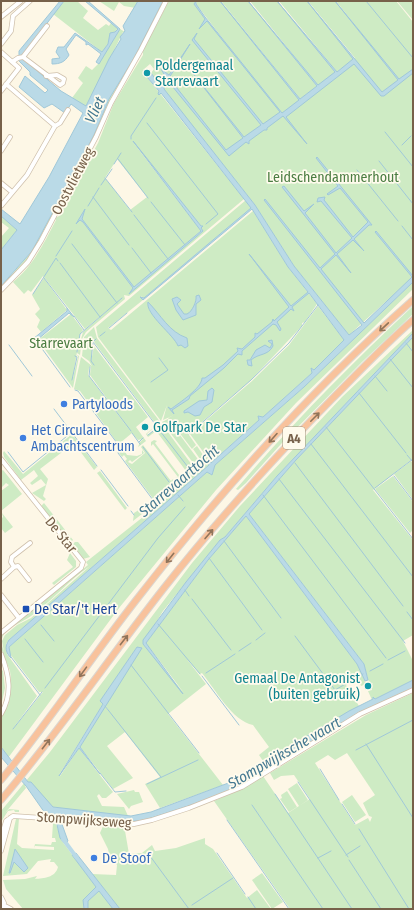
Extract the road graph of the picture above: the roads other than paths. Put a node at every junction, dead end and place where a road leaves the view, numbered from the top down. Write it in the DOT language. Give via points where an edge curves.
graph roads {
  1 [pos="17,1"];
  2 [pos="21,1"];
  3 [pos="30,1"];
  4 [pos="166,1"];
  5 [pos="1,14"];
  6 [pos="1,18"];
  7 [pos="47,26"];
  8 [pos="1,44"];
  9 [pos="1,52"];
  10 [pos="21,57"];
  11 [pos="12,62"];
  12 [pos="46,76"];
  13 [pos="6,84"];
  14 [pos="1,91"];
  15 [pos="68,110"];
  16 [pos="55,126"];
  17 [pos="10,136"];
  18 [pos="1,151"];
  19 [pos="1,183"];
  20 [pos="12,192"];
  21 [pos="1,206"];
  22 [pos="1,290"];
  23 [pos="413,300"];
  24 [pos="413,320"];
  25 [pos="1,459"];
  26 [pos="30,542"];
  27 [pos="14,567"];
  28 [pos="1,579"];
  29 [pos="29,580"];
  30 [pos="1,595"];
  31 [pos="3,601"];
  32 [pos="19,618"];
  33 [pos="1,633"];
  34 [pos="1,654"];
  35 [pos="6,666"];
  36 [pos="1,670"];
  37 [pos="413,690"];
  38 [pos="1,714"];
  39 [pos="1,780"];
  40 [pos="1,800"];
  41 [pos="2,840"];
  42 [pos="1,851"];
  43 [pos="1,897"];
  44 [pos="2,907"];
  45 [pos="11,909"];
  1 -- 5 [label="street"];
  2 -- 6 [label="street"];
  3 -- 8 [label="street" via="13,16 11,31"];
  4 -- 22 [label="street, Oostvlietweg" via="110,103 96,137 41,241 28,262"];
  7 -- 10 [label="street"];
  9 -- 11 [label="street"];
  10 -- 11 [label="street"];
  10 -- 12 [label="street"];
  11 -- 13 [label="street" via="19,68"];
  13 -- 14 [label="street"];
  13 -- 16 [label="street"];
  15 -- 16 [label="street"];
  16 -- 20 [label="street" via="27,175"];
  17 -- 18 [label="street"];
  19 -- 20 [label="street"];
  20 -- 21 [label="street"];
  23 -- 39 [label="highway, A4, one-way" via="333,374 213,505 135,601"];
  40 -- 24 [label="highway, A4, one-way" via="196,548 297,434"];
  25 -- 32 [label="street, De Star" via="83,562 82,568"];
  26 -- 27 [label="street" via="12,557"];
  27 -- 28 [label="street"];
  27 -- 29 [label="street" via="18,566"];
  30 -- 31 [label="street"];
  31 -- 32 [label="street"];
  32 -- 33 [label="street, De Star"];
  34 -- 35 [label="street"];
  35 -- 36 [label="street"];
  35 -- 38 [label="street" via="9,677 8,694"];
  37 -- 41 [label="street, Stompwijkseweg" via="360,714 242,787 208,801 134,824 22,816 10,818"];
  41 -- 42 [label="street, Stompwijkseweg"];
  43 -- 44 [label="street"];
  44 -- 45 [label="street"];
}
